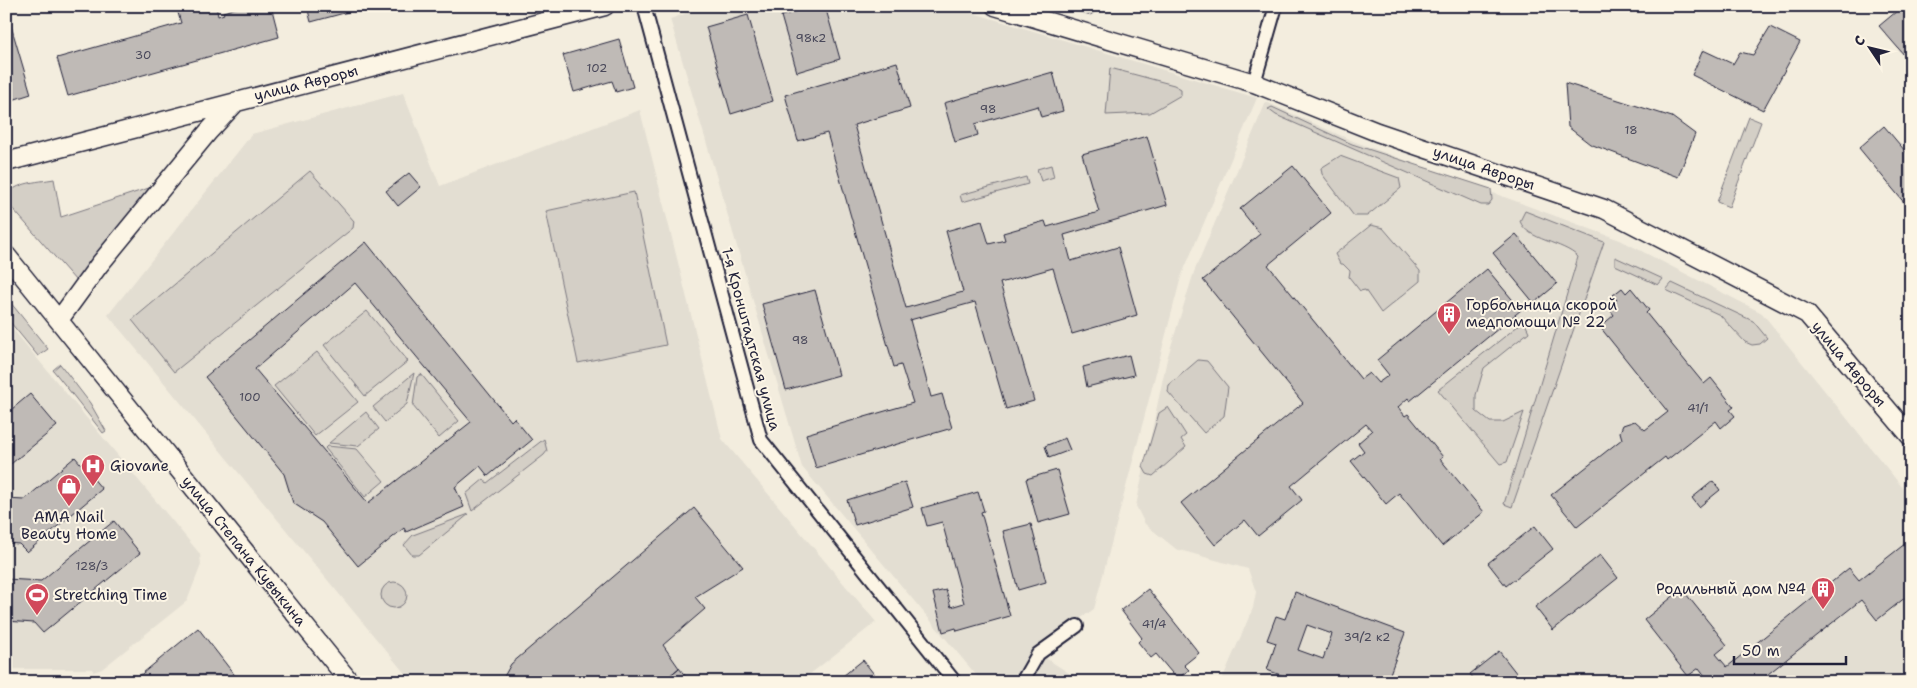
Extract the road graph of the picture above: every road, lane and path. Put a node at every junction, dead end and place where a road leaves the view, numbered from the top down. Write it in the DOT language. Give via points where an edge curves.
graph roads {
  1 [pos="605,6"];
  2 [pos="644,6"];
  3 [pos="995,6"];
  4 [pos="1276,6"];
  5 [pos="1254,83"];
  6 [pos="238,101"];
  7 [pos="6,162"];
  8 [pos="6,255"];
  9 [pos="59,320"];
  10 [pos="1911,438"];
  11 [pos="1077,626"];
  12 [pos="350,682"];
  13 [pos="955,682"];
  14 [pos="1022,682"];
  1 -- 6 [label="street, улица Авроры"];
  2 -- 13 [label="street, 1-я Кронштадтская улица" via="761,440"];
  3 -- 5 [label="street, улица Авроры"];
  4 -- 5 [label="street"];
  5 -- 10 [label="street, улица Авроры" via="1377,132 1604,209 1807,314"];
  6 -- 7 [label="street, улица Авроры"];
  6 -- 9 [label="street" via="208,132 99,265"];
  8 -- 9 [label="street, улица Степана Кувыкина"];
  9 -- 12 [label="street, улица Степана Кувыкина"];
  11 -- 14 [label="street" via="1038,654"];
}
